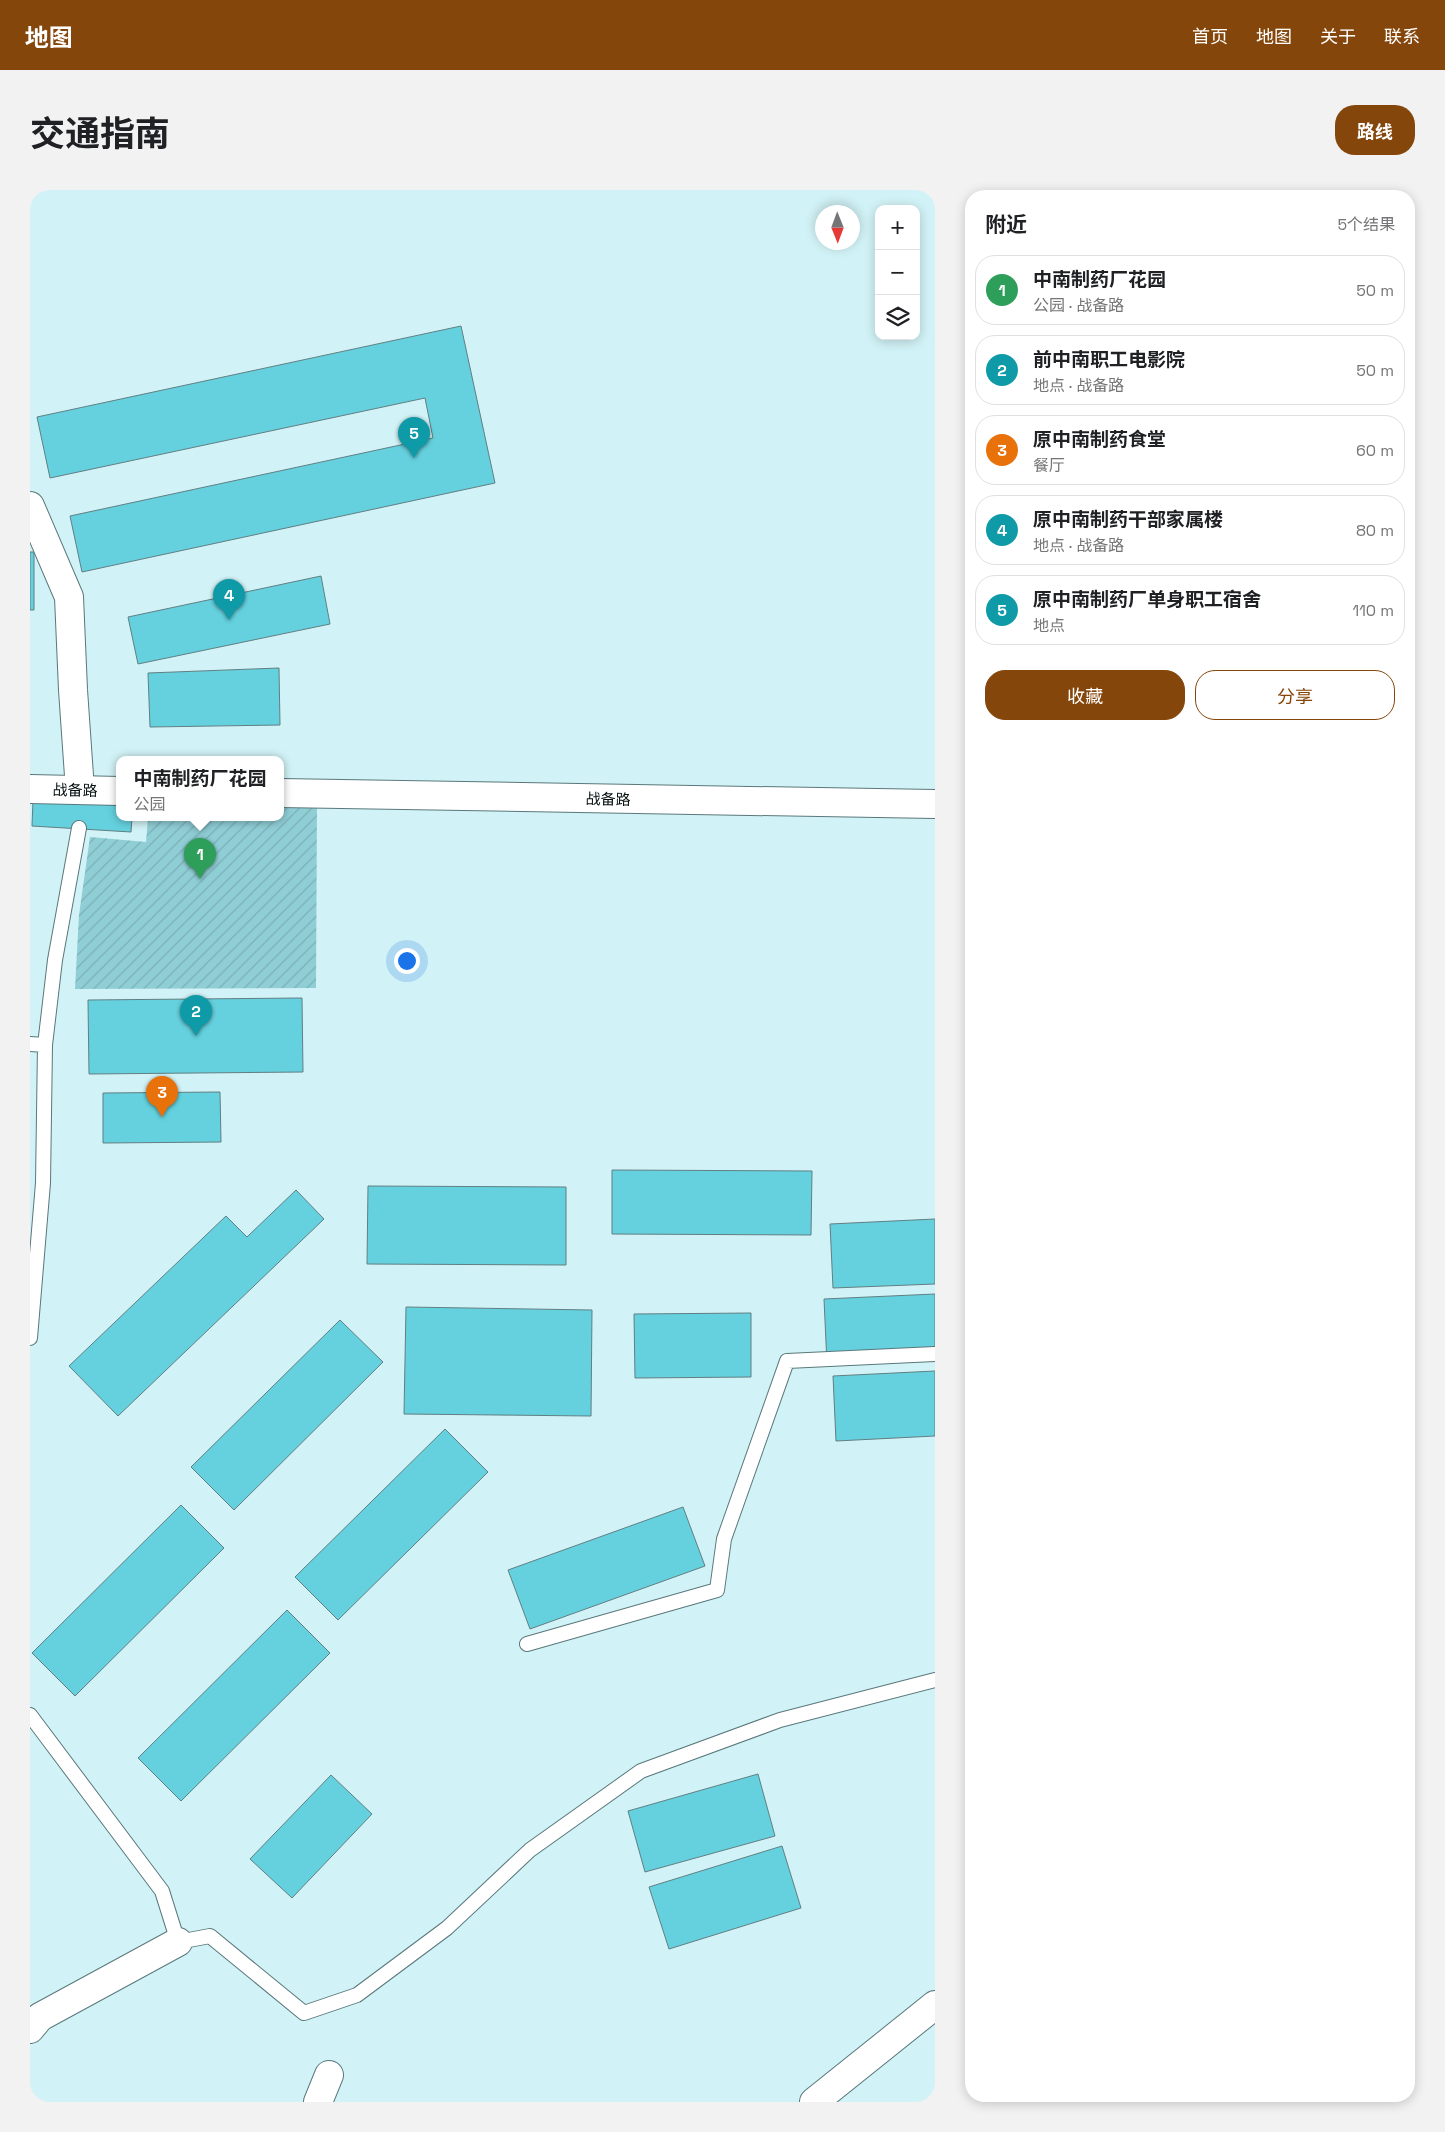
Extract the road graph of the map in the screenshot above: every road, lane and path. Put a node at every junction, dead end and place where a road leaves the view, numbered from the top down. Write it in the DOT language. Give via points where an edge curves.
graph roads {
  1 [pos="30,506"];
  2 [pos="30,789"];
  3 [pos="116,791"];
  4 [pos="284,793"];
  5 [pos="80,796"];
  6 [pos="935,804"];
  7 [pos="79,828"];
  8 [pos="30,1044"];
  9 [pos="45,1045"];
  10 [pos="30,1338"];
  11 [pos="935,1354"];
  12 [pos="527,1644"];
  13 [pos="935,1680"];
  14 [pos="30,1715"];
  15 [pos="178,1942"];
  16 [pos="935,2005"];
  17 [pos="30,2029"];
  18 [pos="328,2074"];
  19 [pos="318,2102"];
  20 [pos="814,2102"];
  1 -- 5 [label="street" via="69,598"];
  2 -- 5 [label="street, 战备路"];
  3 -- 5 [label="street, 战备路"];
  4 -- 6 [label="street, 战备路"];
  7 -- 9 [label="lane" via="55,960"];
  8 -- 9 [label="lane"];
  9 -- 10 [label="lane" via="43,1183"];
  11 -- 12 [label="lane" via="787,1361 724,1539 717,1590"];
  13 -- 15 [label="lane" via="780,1720 642,1771 530,1850 447,1928 357,1995 304,2013 210,1936"];
  14 -- 15 [label="lane" via="162,1891"];
  15 -- 17 [label="street" via="40,2016"];
  16 -- 20 [label="street"];
  18 -- 19 [label="street"];
}
